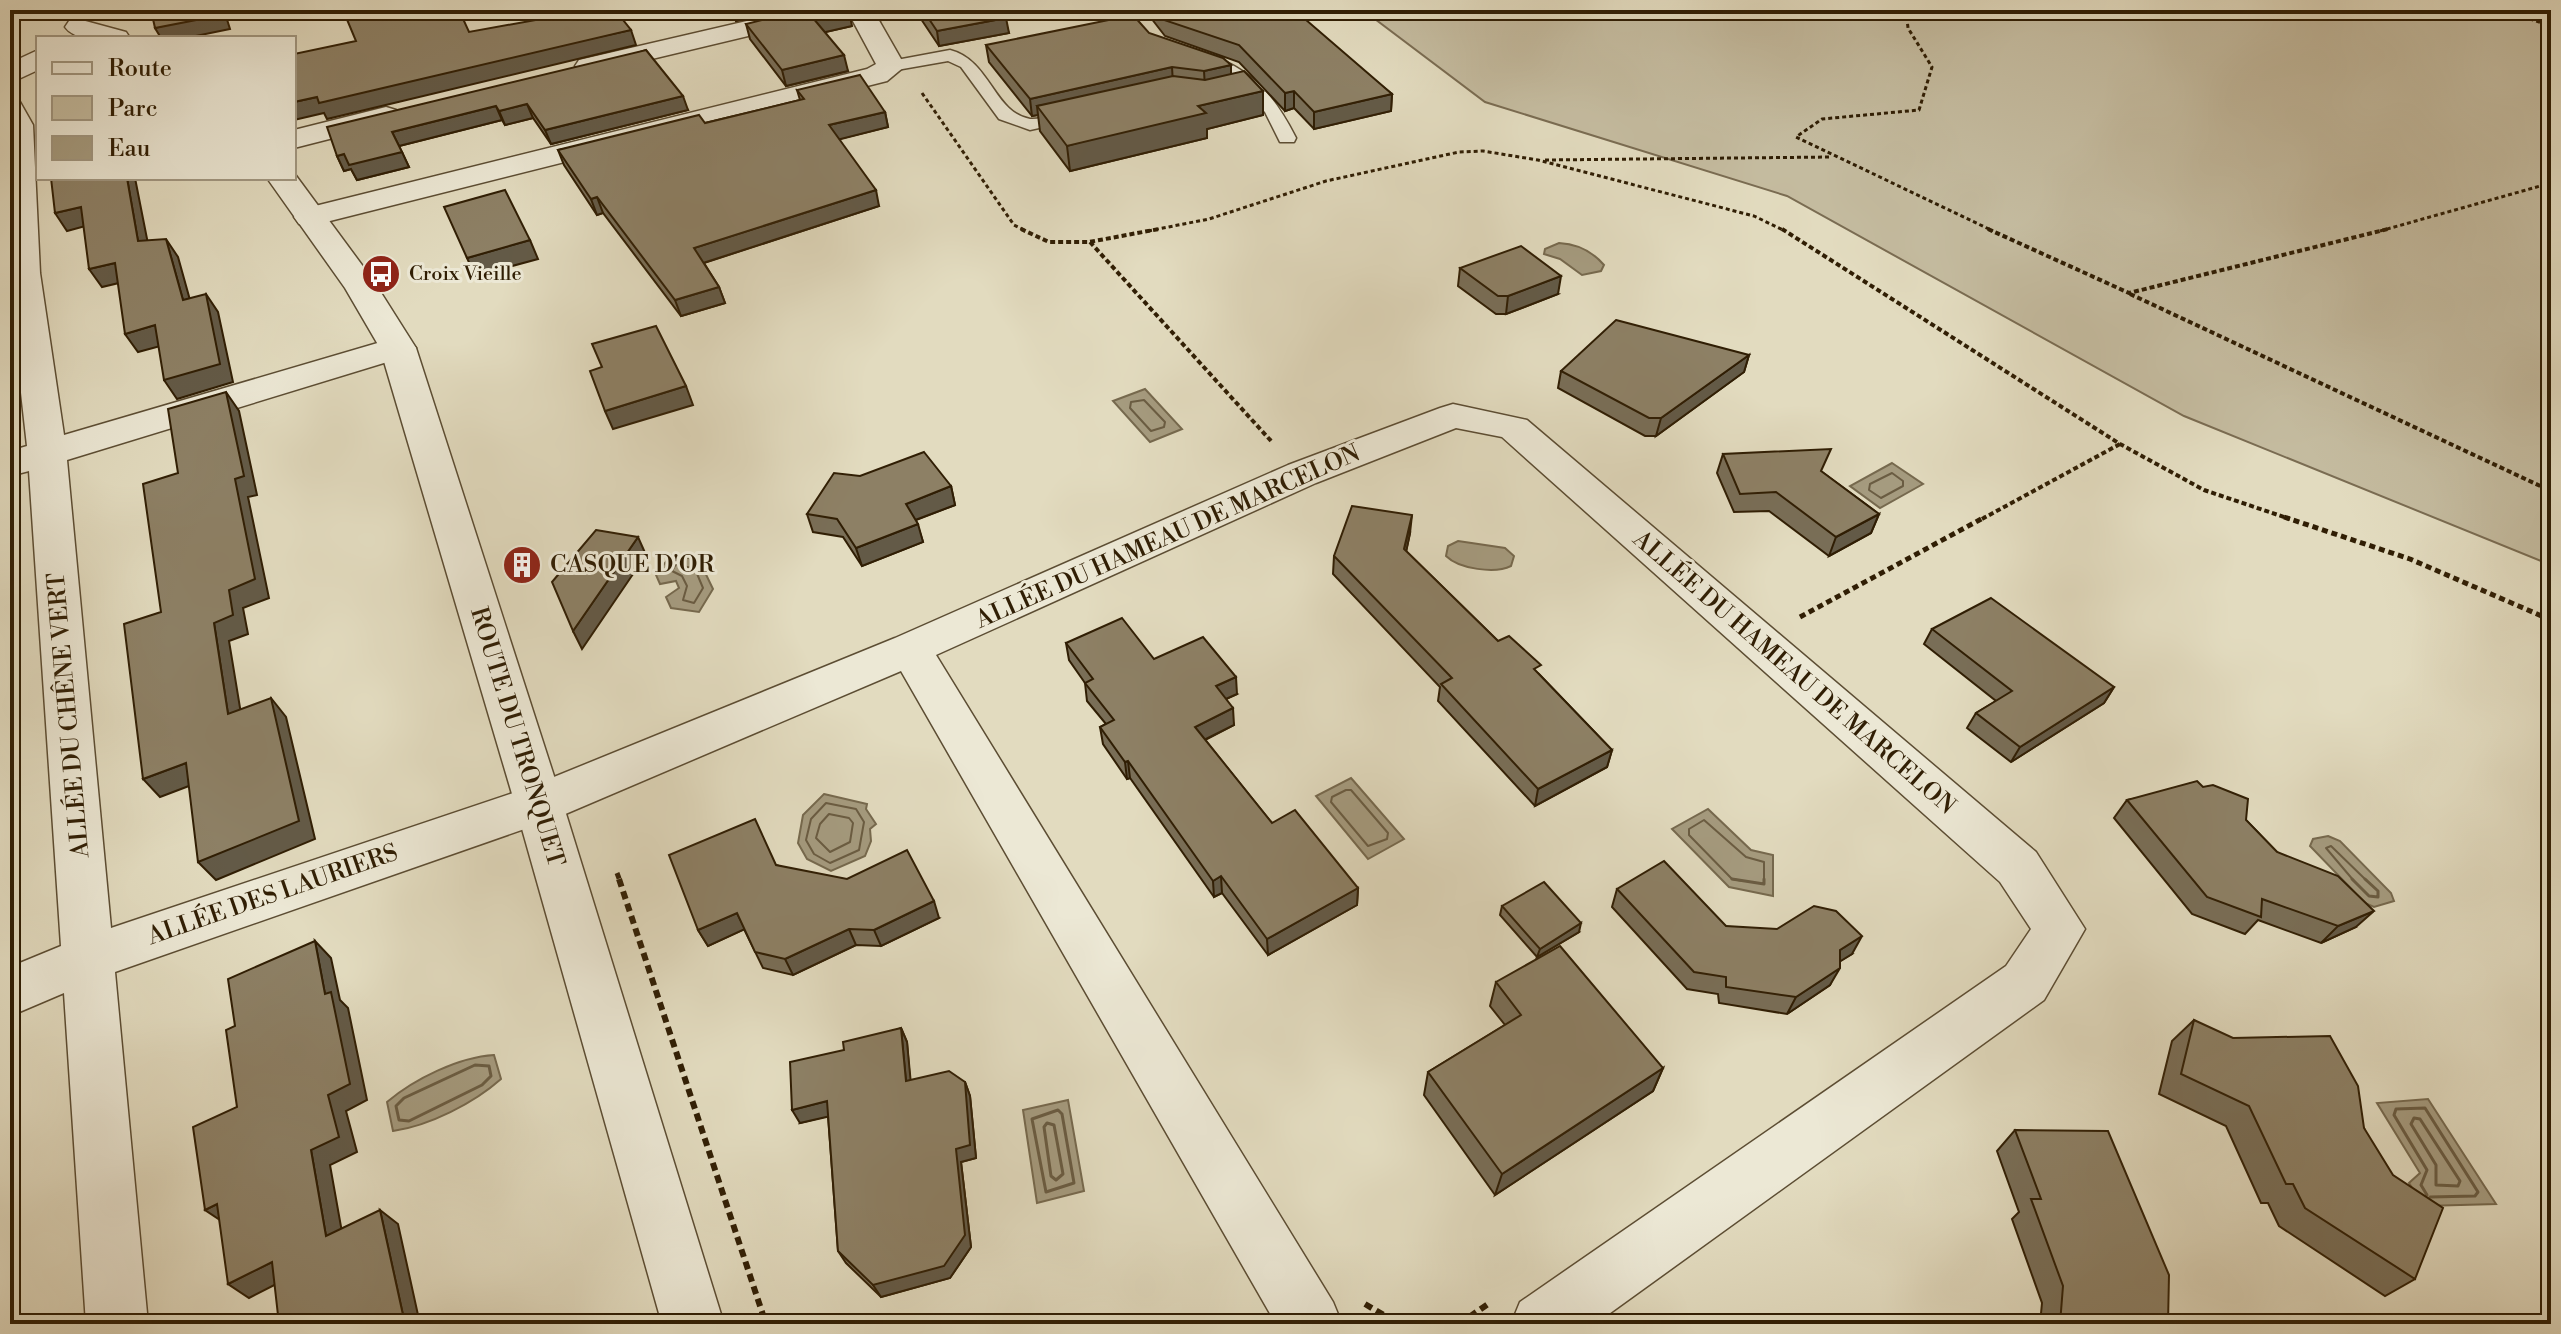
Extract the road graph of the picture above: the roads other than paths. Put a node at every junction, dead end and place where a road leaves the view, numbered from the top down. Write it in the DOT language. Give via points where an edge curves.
graph roads {
  1 [pos="860,10"];
  2 [pos="812,14"];
  3 [pos="75,25"];
  4 [pos="111,36"];
  5 [pos="1172,48"];
  6 [pos="36,59"];
  7 [pos="898,65"];
  8 [pos="556,74"];
  9 [pos="10,75"];
  10 [pos="10,108"];
  11 [pos="417,108"];
  12 [pos="1088,112"];
  13 [pos="296,138"];
  14 [pos="1287,138"];
  15 [pos="283,180"];
  16 [pos="310,217"];
  17 [pos="17,275"];
  18 [pos="398,348"];
  19 [pos="28,458"];
  20 [pos="910,649"];
  21 [pos="539,804"];
  22 [pos="89,958"];
  23 [pos="10,992"];
  24 [pos="117,1324"];
  25 [pos="693,1324"];
  26 [pos="1311,1324"];
  27 [pos="1542,1324"];
  1 -- 7 [label="street"];
  2 -- 8 [label="street"];
  3 -- 4 [label="street"];
  5 -- 14 [label="lane" via="1231,68 1242,87 1273,110"];
  6 -- 9 [label="street"];
  7 -- 12 [label="lane" via="950,55 967,63 1005,115 1030,125"];
  7 -- 16 [label="street" via="877,75"];
  10 -- 17 [label="street, ALLÉE DU CHÊNE VERT" via="19,125"];
  11 -- 13 [label="street"];
  15 -- 16 [label="street, ROUTE DU TRONQUET"];
  16 -- 18 [label="street, ROUTE DU TRONQUET"];
  17 -- 19 [label="street, ALLÉE DU CHÊNE VERT"];
  18 -- 19 [label="street"];
  18 -- 21 [label="street, ROUTE DU TRONQUET"];
  19 -- 22 [label="street, ALLÉE DU CHÊNE VERT"];
  20 -- 21 [label="street, ALLÉE DU HAMEAU DE MARCELON"];
  20 -- 26 [label="street"];
  20 -- 27 [label="street, ALLÉE DU HAMEAU DE MARCELON" via="1302,474 1453,416 1514,428 2018,867 2059,929 2025,983"];
  21 -- 22 [label="street, ALLÉE DES LAURIERS"];
  21 -- 25 [label="street, ROUTE DU TRONQUET"];
  22 -- 23 [label="street, ALLÉE DES LAURIERS"];
  22 -- 24 [label="street, ALLÉE DU CHÊNE VERT"];
}
